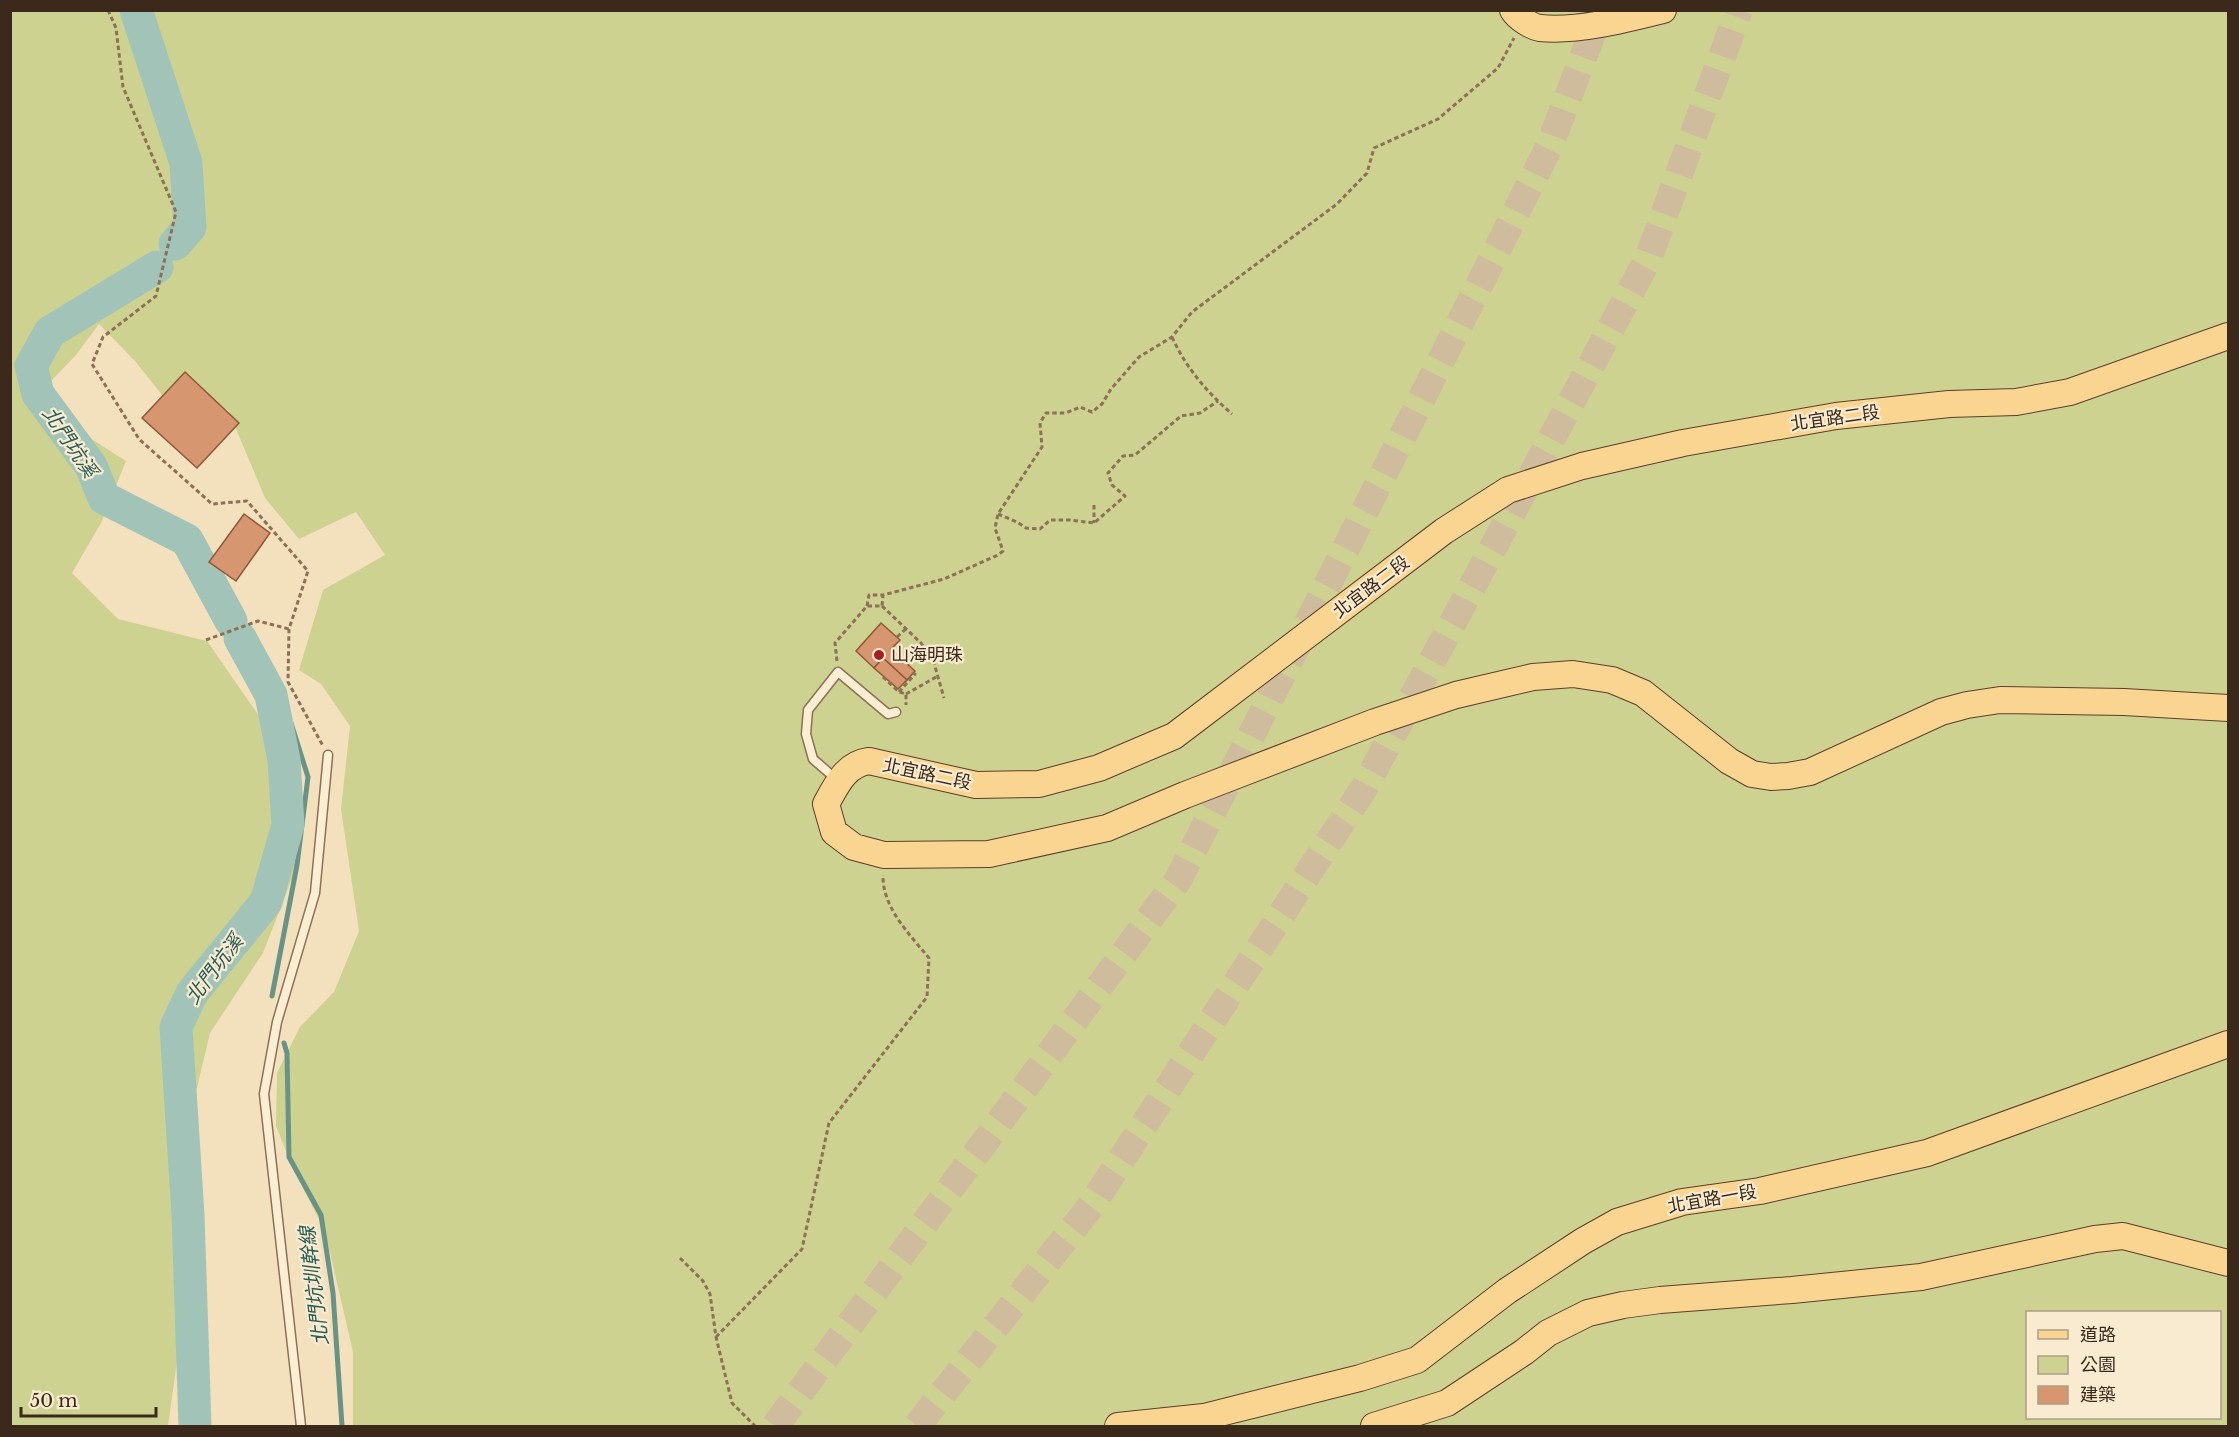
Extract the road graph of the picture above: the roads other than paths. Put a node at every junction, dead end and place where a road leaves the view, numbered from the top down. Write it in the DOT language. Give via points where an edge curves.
graph roads {
  1 [pos="1663,10"];
  2 [pos="1515,13"];
  3 [pos="2229,336"];
  4 [pos="2229,708"];
  5 [pos="900,713"];
  6 [pos="328,755"];
  7 [pos="838,782"];
  8 [pos="2229,1044"];
  9 [pos="2229,1263"];
  10 [pos="301,1426"];
  11 [pos="1118,1426"];
  12 [pos="1374,1426"];
  1 -- 2 [label="main road" via="1581,27 1538,28"];
  3 -- 7 [label="main road, 北宜路二段" via="2070,392 2016,402 1949,404 1836,416 1683,443 1582,466 1508,490 1444,531 1174,736 1099,768 1039,784 976,785 869,761 856,763"];
  4 -- 7 [label="main road, 北宜路二段" via="2000,700 1941,712 1810,772 1771,777 1752,774 1729,761 1643,693 1612,680 1573,674 1533,677 1456,695 1375,722 1107,828 989,854 884,855 854,848 834,832 826,804"];
  5 -- 7 [label="lane" via="888,714 838,672 808,710 806,734 813,759"];
  6 -- 10 [label="lane" via="315,893 277,1022 264,1094"];
  8 -- 11 [label="main road, 北宜路一段" via="1927,1153 1760,1191 1682,1202 1617,1222 1507,1291 1417,1360 1204,1418"];
  9 -- 12 [label="main road" via="2123,1236 1921,1277 1623,1305 1588,1313 1548,1333 1447,1403"];
}
